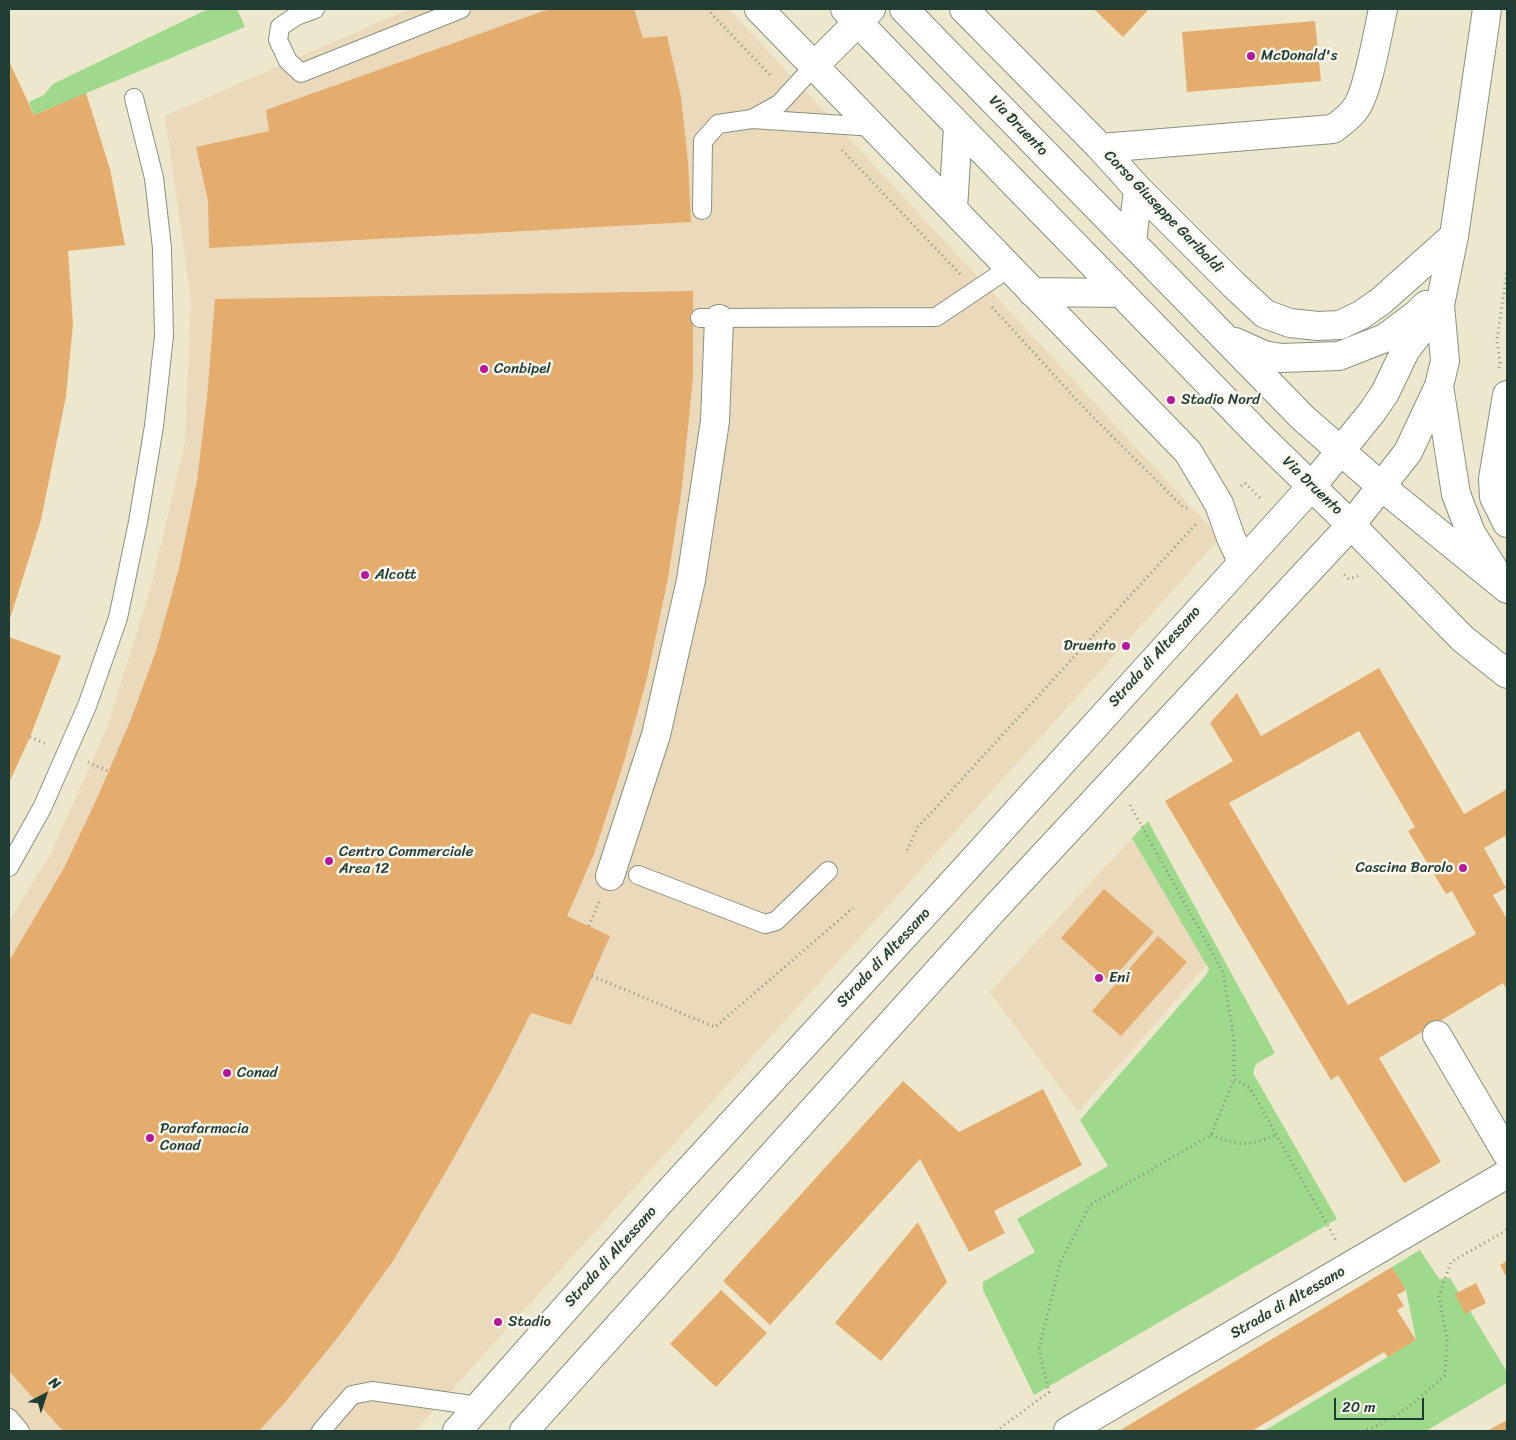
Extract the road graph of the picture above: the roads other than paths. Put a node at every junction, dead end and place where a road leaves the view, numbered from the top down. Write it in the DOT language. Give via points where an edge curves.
graph roads {
  1 [pos="315,9"];
  2 [pos="461,9"];
  3 [pos="760,9"];
  4 [pos="904,9"];
  5 [pos="964,9"];
  6 [pos="1383,9"];
  7 [pos="1487,9"];
  8 [pos="858,13"];
  9 [pos="814,65"];
  10 [pos="134,98"];
  11 [pos="752,119"];
  12 [pos="875,127"];
  13 [pos="958,127"];
  14 [pos="1101,148"];
  15 [pos="1138,188"];
  16 [pos="953,209"];
  17 [pos="702,210"];
  18 [pos="1454,236"];
  19 [pos="1132,242"];
  20 [pos="1009,268"];
  21 [pos="1032,292"];
  22 [pos="1121,293"];
  23 [pos="1442,294"];
  24 [pos="710,318"];
  25 [pos="1226,338"];
  26 [pos="1439,386"];
  27 [pos="1507,395"];
  28 [pos="1341,451"];
  29 [pos="1312,486"];
  30 [pos="1382,487"];
  31 [pos="1507,523"];
  32 [pos="1352,525"];
  33 [pos="1242,561"];
  34 [pos="1507,588"];
  35 [pos="1507,674"];
  36 [pos="9,867"];
  37 [pos="828,871"];
  38 [pos="638,875"];
  39 [pos="610,876"];
  40 [pos="1437,1035"];
  41 [pos="1507,1154"];
  42 [pos="1507,1174"];
  43 [pos="479,1406"];
  44 [pos="9,1418"];
  45 [pos="20,1431"];
  46 [pos="321,1431"];
  47 [pos="457,1431"];
  48 [pos="524,1431"];
  49 [pos="1068,1431"];
  1 -- 2 [label="lane" via="280,27 278,40 288,61 301,73"];
  3 -- 9 [label="street"];
  4 -- 19 [label="street, Via Druento"];
  5 -- 14 [label="street"];
  6 -- 14 [label="street, Corso Giuseppe Garibaldi" via="1358,106 1333,129"];
  7 -- 18 [label="street"];
  8 -- 9 [label="street, Via Druento"];
  8 -- 13 [label="street, Via Druento"];
  9 -- 11 [label="lane" via="779,104"];
  9 -- 12 [label="street"];
  10 -- 36 [label="lane" via="154,178 162,248 164,336 138,522 118,618 88,706 42,808"];
  11 -- 12 [label="lane"];
  11 -- 17 [label="lane" via="718,124 703,141"];
  12 -- 16 [label="street"];
  13 -- 16 [label="street"];
  13 -- 22 [label="street, Via Druento"];
  14 -- 15 [label="street, Corso Giuseppe Garibaldi"];
  15 -- 18 [label="street, Corso Giuseppe Garibaldi" via="1265,314 1290,323 1340,324 1361,316"];
  15 -- 19 [label="street"];
  16 -- 20 [label="street"];
  18 -- 23 [label="street"];
  19 -- 25 [label="street, Via Druento"];
  20 -- 21 [label="street"];
  20 -- 24 [label="lane" via="936,317"];
  21 -- 22 [label="street"];
  21 -- 33 [label="street" via="1188,452 1220,504"];
  22 -- 29 [label="street, Via Druento"];
  23 -- 25 [label="street" via="1385,338 1339,356 1282,358 1264,355"];
  23 -- 26 [label="street" via="1445,361"];
  23 -- 28 [label="street" via="1405,351 1385,393"];
  24 -- 39 [label="street" via="714,421 691,580 656,735"];
  25 -- 28 [label="street, Via Druento" via="1303,418"];
  26 -- 30 [label="street" via="1408,452"];
  26 -- 34 [label="street" via="1456,494 1471,533"];
  27 -- 31 [label="street" via="1493,479 1494,497"];
  28 -- 29 [label="street"];
  28 -- 30 [label="street, Via Druento"];
  29 -- 32 [label="street, Via Druento"];
  29 -- 33 [label="street, Strada di Altessano"];
  30 -- 32 [label="street"];
  30 -- 34 [label="street, Via Druento"];
  32 -- 35 [label="street, Via Druento" via="1463,639"];
  32 -- 48 [label="street" via="990,914"];
  33 -- 43 [label="street, Strada di Altessano" via="658,1204"];
  37 -- 38 [label="lane" via="776,921 765,924"];
  40 -- 41 [label="street"];
  42 -- 49 [label="street, Strada di Altessano"];
  43 -- 46 [label="lane" via="372,1390 352,1395"];
  43 -- 47 [label="street, Strada di Altessano"];
  44 -- 45 [label="lane"];
}
